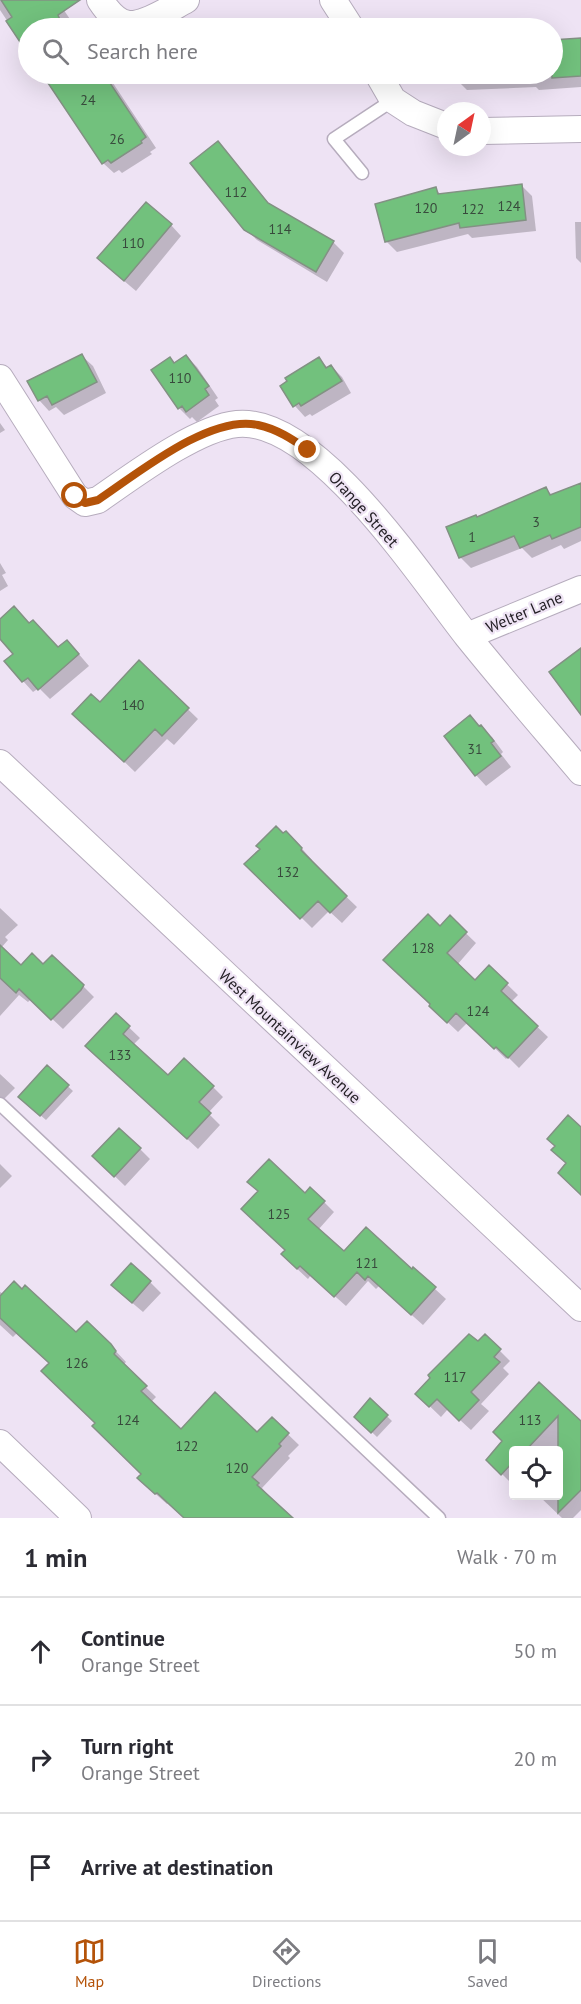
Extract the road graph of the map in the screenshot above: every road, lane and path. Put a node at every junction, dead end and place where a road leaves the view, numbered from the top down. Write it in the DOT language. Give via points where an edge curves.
graph roads {
  1 [pos="100,0"];
  2 [pos="186,0"];
  3 [pos="333,0"];
  4 [pos="115,18"];
  5 [pos="154,18"];
  6 [pos="345,18"];
  7 [pos="384,84"];
  8 [pos="393,100"];
  9 [pos="437,122"];
  10 [pos="581,129"];
  11 [pos="491,131"];
  12 [pos="362,173"];
  13 [pos="0,378"];
  14 [pos="581,589"];
  15 [pos="467,636"];
  16 [pos="0,763"];
  17 [pos="581,772"];
  18 [pos="0,1104"];
  19 [pos="581,1308"];
  20 [pos="0,1443"];
  21 [pos="78,1518"];
  22 [pos="439,1518"];
  1 -- 4 [label="street"];
  2 -- 5 [label="street"];
  3 -- 6 [label="street"];
  7 -- 8 [label="street"];
  8 -- 9 [label="street"];
  8 -- 12 [label="lane" via="334,139"];
  10 -- 11 [label="street"];
  13 -- 15 [label="street, Orange Street" via="75,496 85,503 98,500 173,450 218,428 256,424 280,432 315,456 376,518"];
  14 -- 15 [label="street, Welter Lane"];
  15 -- 17 [label="street, Orange Street"];
  16 -- 19 [label="street, West Mountainview Avenue"];
  18 -- 22 [label="lane"];
  20 -- 21 [label="street"];
}
